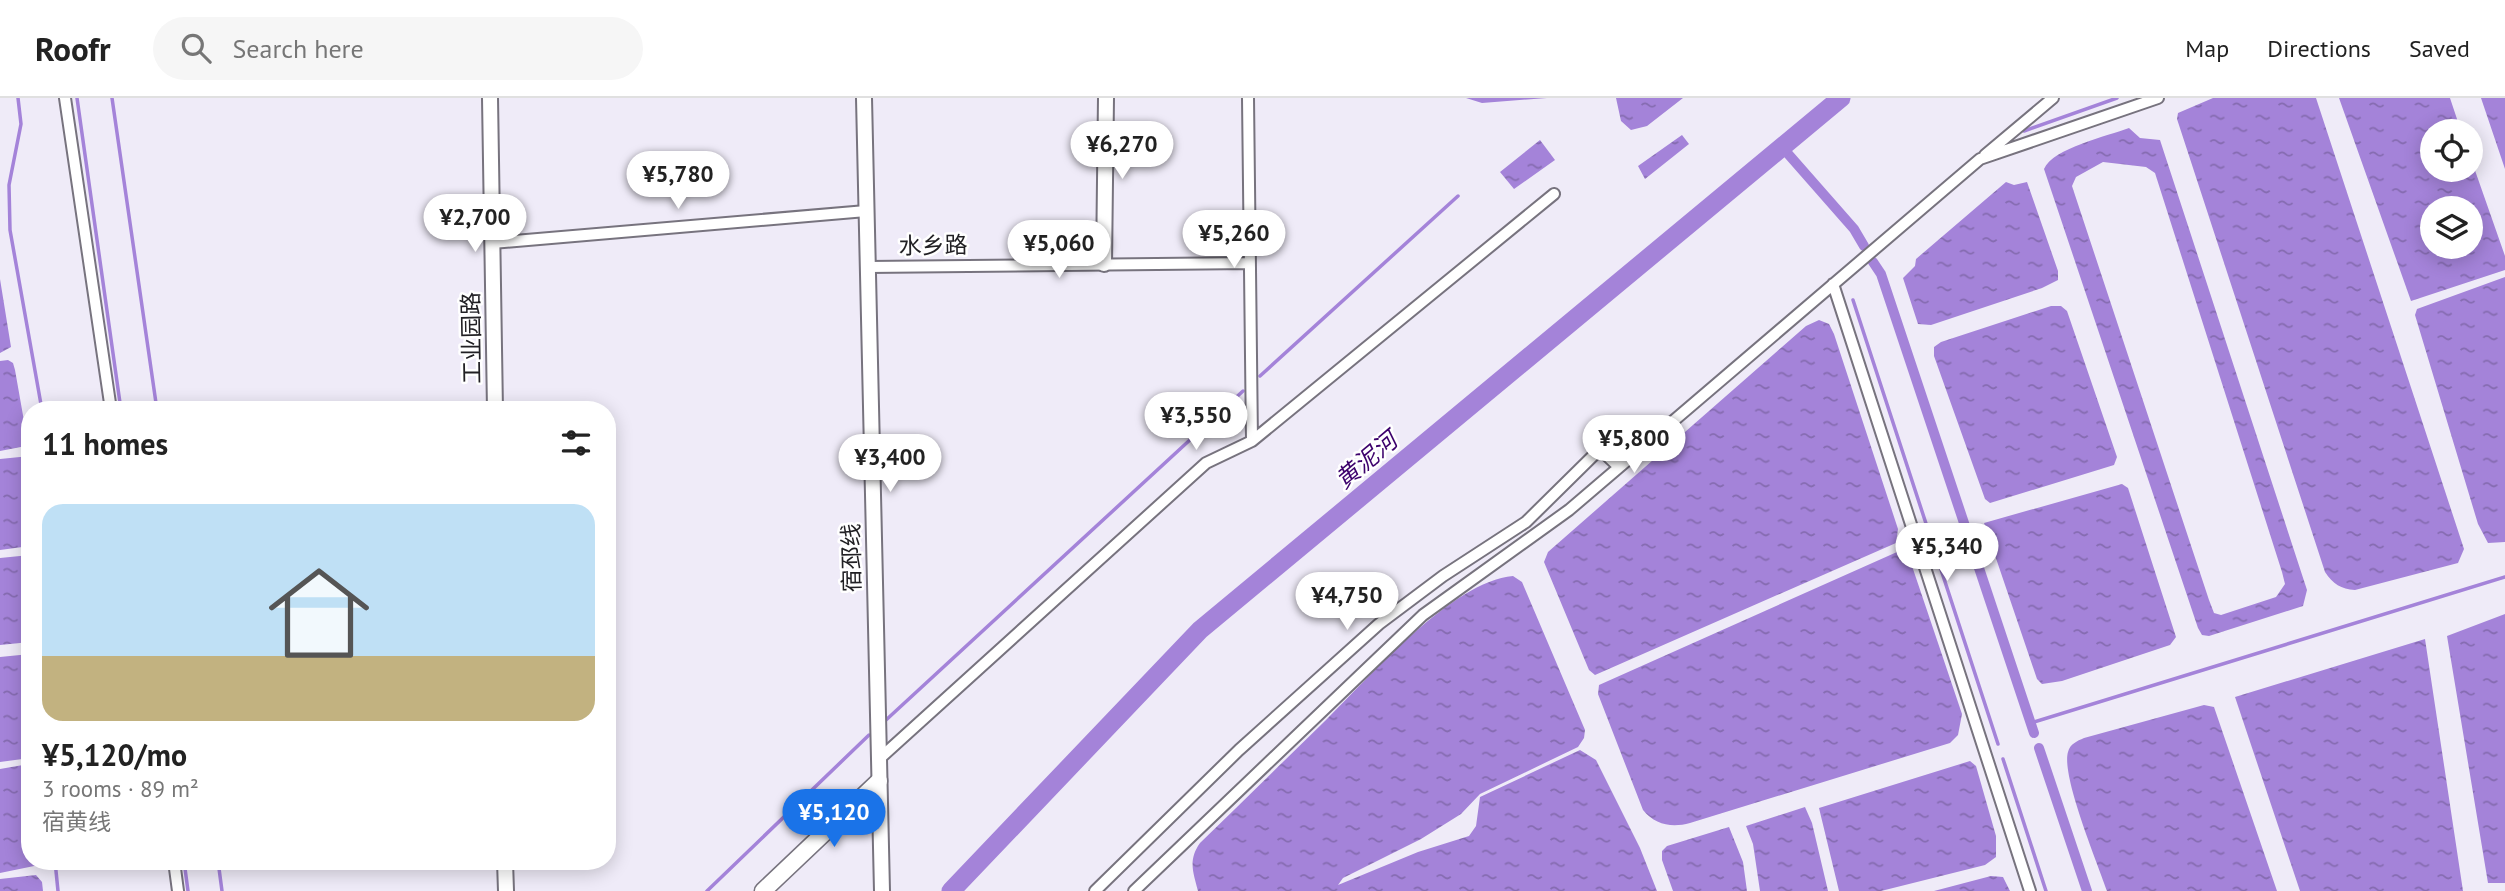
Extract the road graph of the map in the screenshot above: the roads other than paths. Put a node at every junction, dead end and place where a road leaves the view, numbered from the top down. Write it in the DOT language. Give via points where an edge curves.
graph roads {
  1 [pos="65,98"];
  2 [pos="490,98"];
  3 [pos="864,98"];
  4 [pos="1106,98"];
  5 [pos="1248,98"];
  6 [pos="2053,98"];
  7 [pos="2158,98"];
  8 [pos="1980,159"];
  9 [pos="1554,194"];
  10 [pos="866,211"];
  11 [pos="492,243"];
  12 [pos="1250,263"];
  13 [pos="1104,264"];
  14 [pos="867,267"];
  15 [pos="1833,284"];
  16 [pos="110,401"];
  17 [pos="495,401"];
  18 [pos="1252,441"];
  19 [pos="1619,467"];
  20 [pos="1526,522"];
  21 [pos="1538,535"];
  22 [pos="878,760"];
  23 [pos="879,781"];
  24 [pos="175,870"];
  25 [pos="505,870"];
  26 [pos="178,891"];
  27 [pos="506,891"];
  28 [pos="763,891"];
  29 [pos="882,891"];
  30 [pos="1095,891"];
  31 [pos="1134,891"];
  32 [pos="2030,891"];
  1 -- 16 [label="street"];
  2 -- 11 [label="street, 工业园路"];
  3 -- 10 [label="street, 宿邳线"];
  4 -- 13 [label="street"];
  5 -- 12 [label="street"];
  6 -- 8 [label="street"];
  7 -- 8 [label="street"];
  8 -- 15 [label="street"];
  9 -- 18 [label="street"];
  10 -- 11 [label="street"];
  10 -- 14 [label="street, 宿邳线"];
  11 -- 17 [label="street, 工业园路"];
  12 -- 13 [label="street, 水乡路"];
  12 -- 18 [label="street"];
  13 -- 14 [label="street, 水乡路"];
  14 -- 22 [label="street, 宿邳线"];
  15 -- 19 [label="street"];
  15 -- 32 [label="street"];
  18 -- 22 [label="street" via="1206,463"];
  19 -- 20 [label="street" via="1600,449"];
  19 -- 21 [label="street"];
  20 -- 21 [label="street"];
  20 -- 30 [label="street" via="1379,624 1239,750"];
  21 -- 31 [label="street" via="1423,615"];
  22 -- 23 [label="street, 宿邳线"];
  23 -- 28 [label="main road"];
  23 -- 29 [label="street, 宿邳线"];
  24 -- 26 [label="street"];
  25 -- 27 [label="street"];
}
